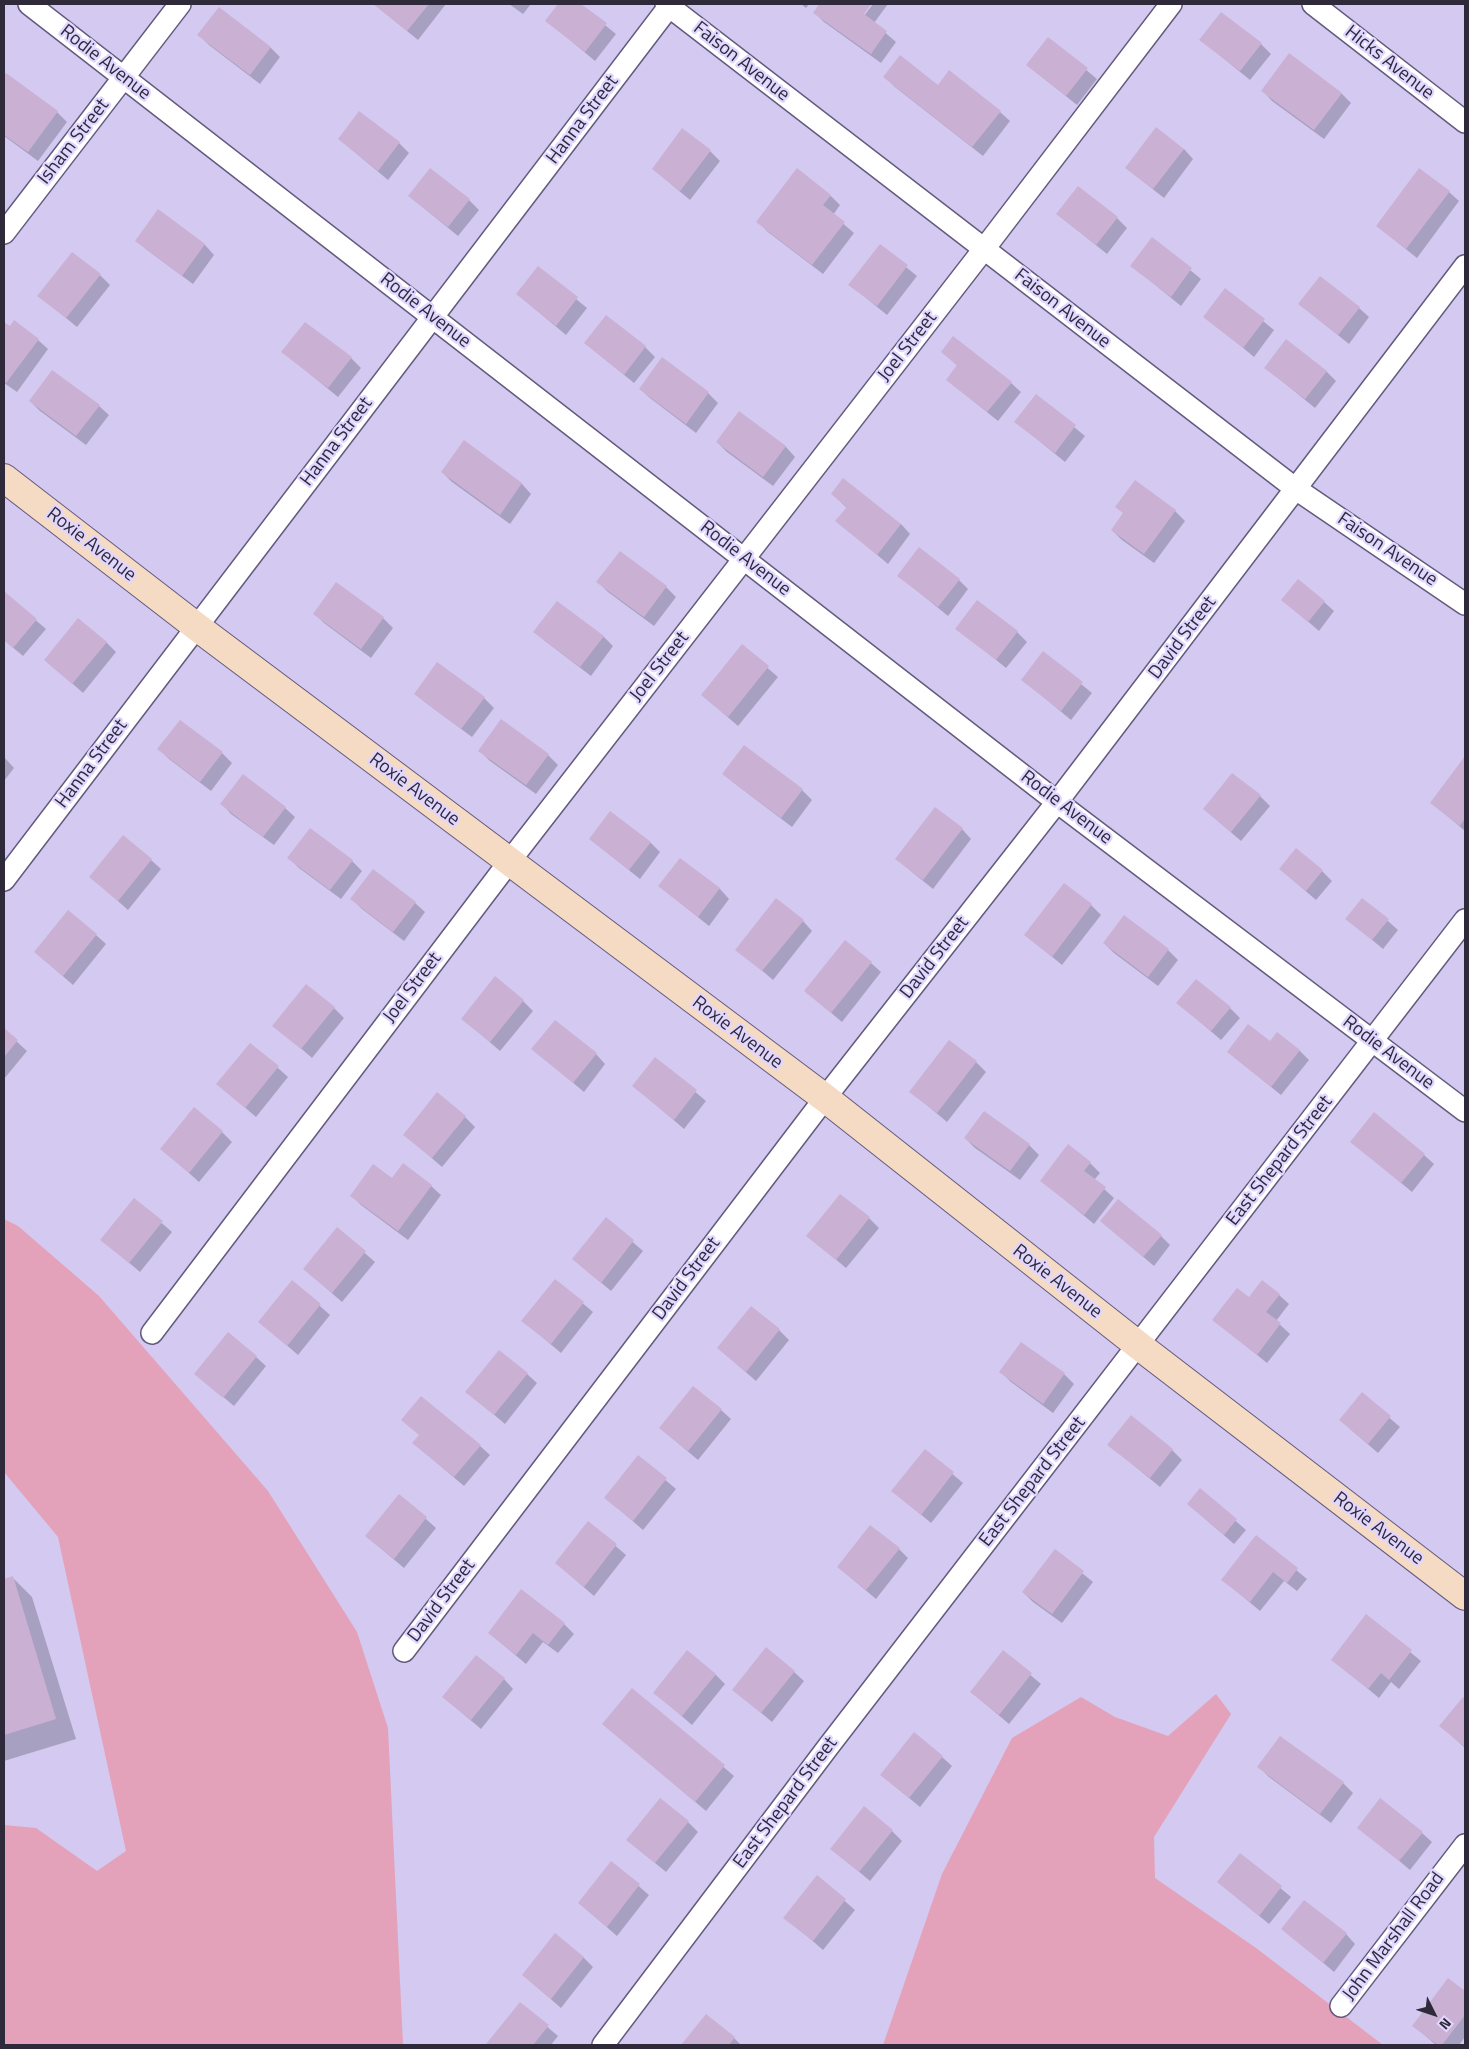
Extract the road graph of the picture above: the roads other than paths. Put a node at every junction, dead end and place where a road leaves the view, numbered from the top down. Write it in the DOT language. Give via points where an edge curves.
graph roads {
  1 [pos="29,4"];
  2 [pos="180,4"];
  3 [pos="1171,4"];
  4 [pos="1313,4"];
  5 [pos="669,5"];
  6 [pos="124,77"];
  7 [pos="1465,122"];
  8 [pos="4,233"];
  9 [pos="984,249"];
  10 [pos="1465,266"];
  11 [pos="432,317"];
  12 [pos="4,478"];
  13 [pos="1296,489"];
  14 [pos="744,558"];
  15 [pos="1465,604"];
  16 [pos="197,627"];
  17 [pos="1057,802"];
  18 [pos="509,862"];
  19 [pos="4,880"];
  20 [pos="1465,920"];
  21 [pos="1372,1041"];
  22 [pos="825,1098"];
  23 [pos="1465,1111"];
  24 [pos="152,1333"];
  25 [pos="1138,1345"];
  26 [pos="1465,1596"];
  27 [pos="404,1650"];
  28 [pos="1465,1845"];
  29 [pos="1341,2006"];
  30 [pos="603,2045"];
  1 -- 6 [label="street, Rodie Avenue"];
  2 -- 6 [label="street, Isham Street"];
  3 -- 9 [label="street, Joel Street"];
  4 -- 7 [label="street, Hicks Avenue"];
  5 -- 9 [label="street, Faison Avenue"];
  5 -- 11 [label="street, Hanna Street"];
  6 -- 8 [label="street, Isham Street"];
  6 -- 11 [label="street, Rodie Avenue"];
  9 -- 13 [label="street, Faison Avenue"];
  9 -- 14 [label="street, Joel Street"];
  10 -- 13 [label="street, David Street"];
  11 -- 14 [label="street, Rodie Avenue"];
  11 -- 16 [label="street, Hanna Street"];
  12 -- 16 [label="street, Roxie Avenue"];
  13 -- 15 [label="street, Faison Avenue"];
  13 -- 17 [label="street, David Street"];
  14 -- 17 [label="street, Rodie Avenue"];
  14 -- 18 [label="street, Joel Street"];
  16 -- 18 [label="street, Roxie Avenue"];
  16 -- 19 [label="street, Hanna Street"];
  17 -- 21 [label="street, Rodie Avenue"];
  17 -- 22 [label="street, David Street"];
  18 -- 22 [label="street, Roxie Avenue"];
  18 -- 24 [label="street, Joel Street"];
  20 -- 21 [label="street, East Shepard Street"];
  21 -- 23 [label="street, Rodie Avenue"];
  21 -- 25 [label="street, East Shepard Street"];
  22 -- 25 [label="street, Roxie Avenue"];
  22 -- 27 [label="street, David Street"];
  25 -- 26 [label="street, Roxie Avenue"];
  25 -- 30 [label="street, East Shepard Street"];
  28 -- 29 [label="street, John Marshall Road"];
}
